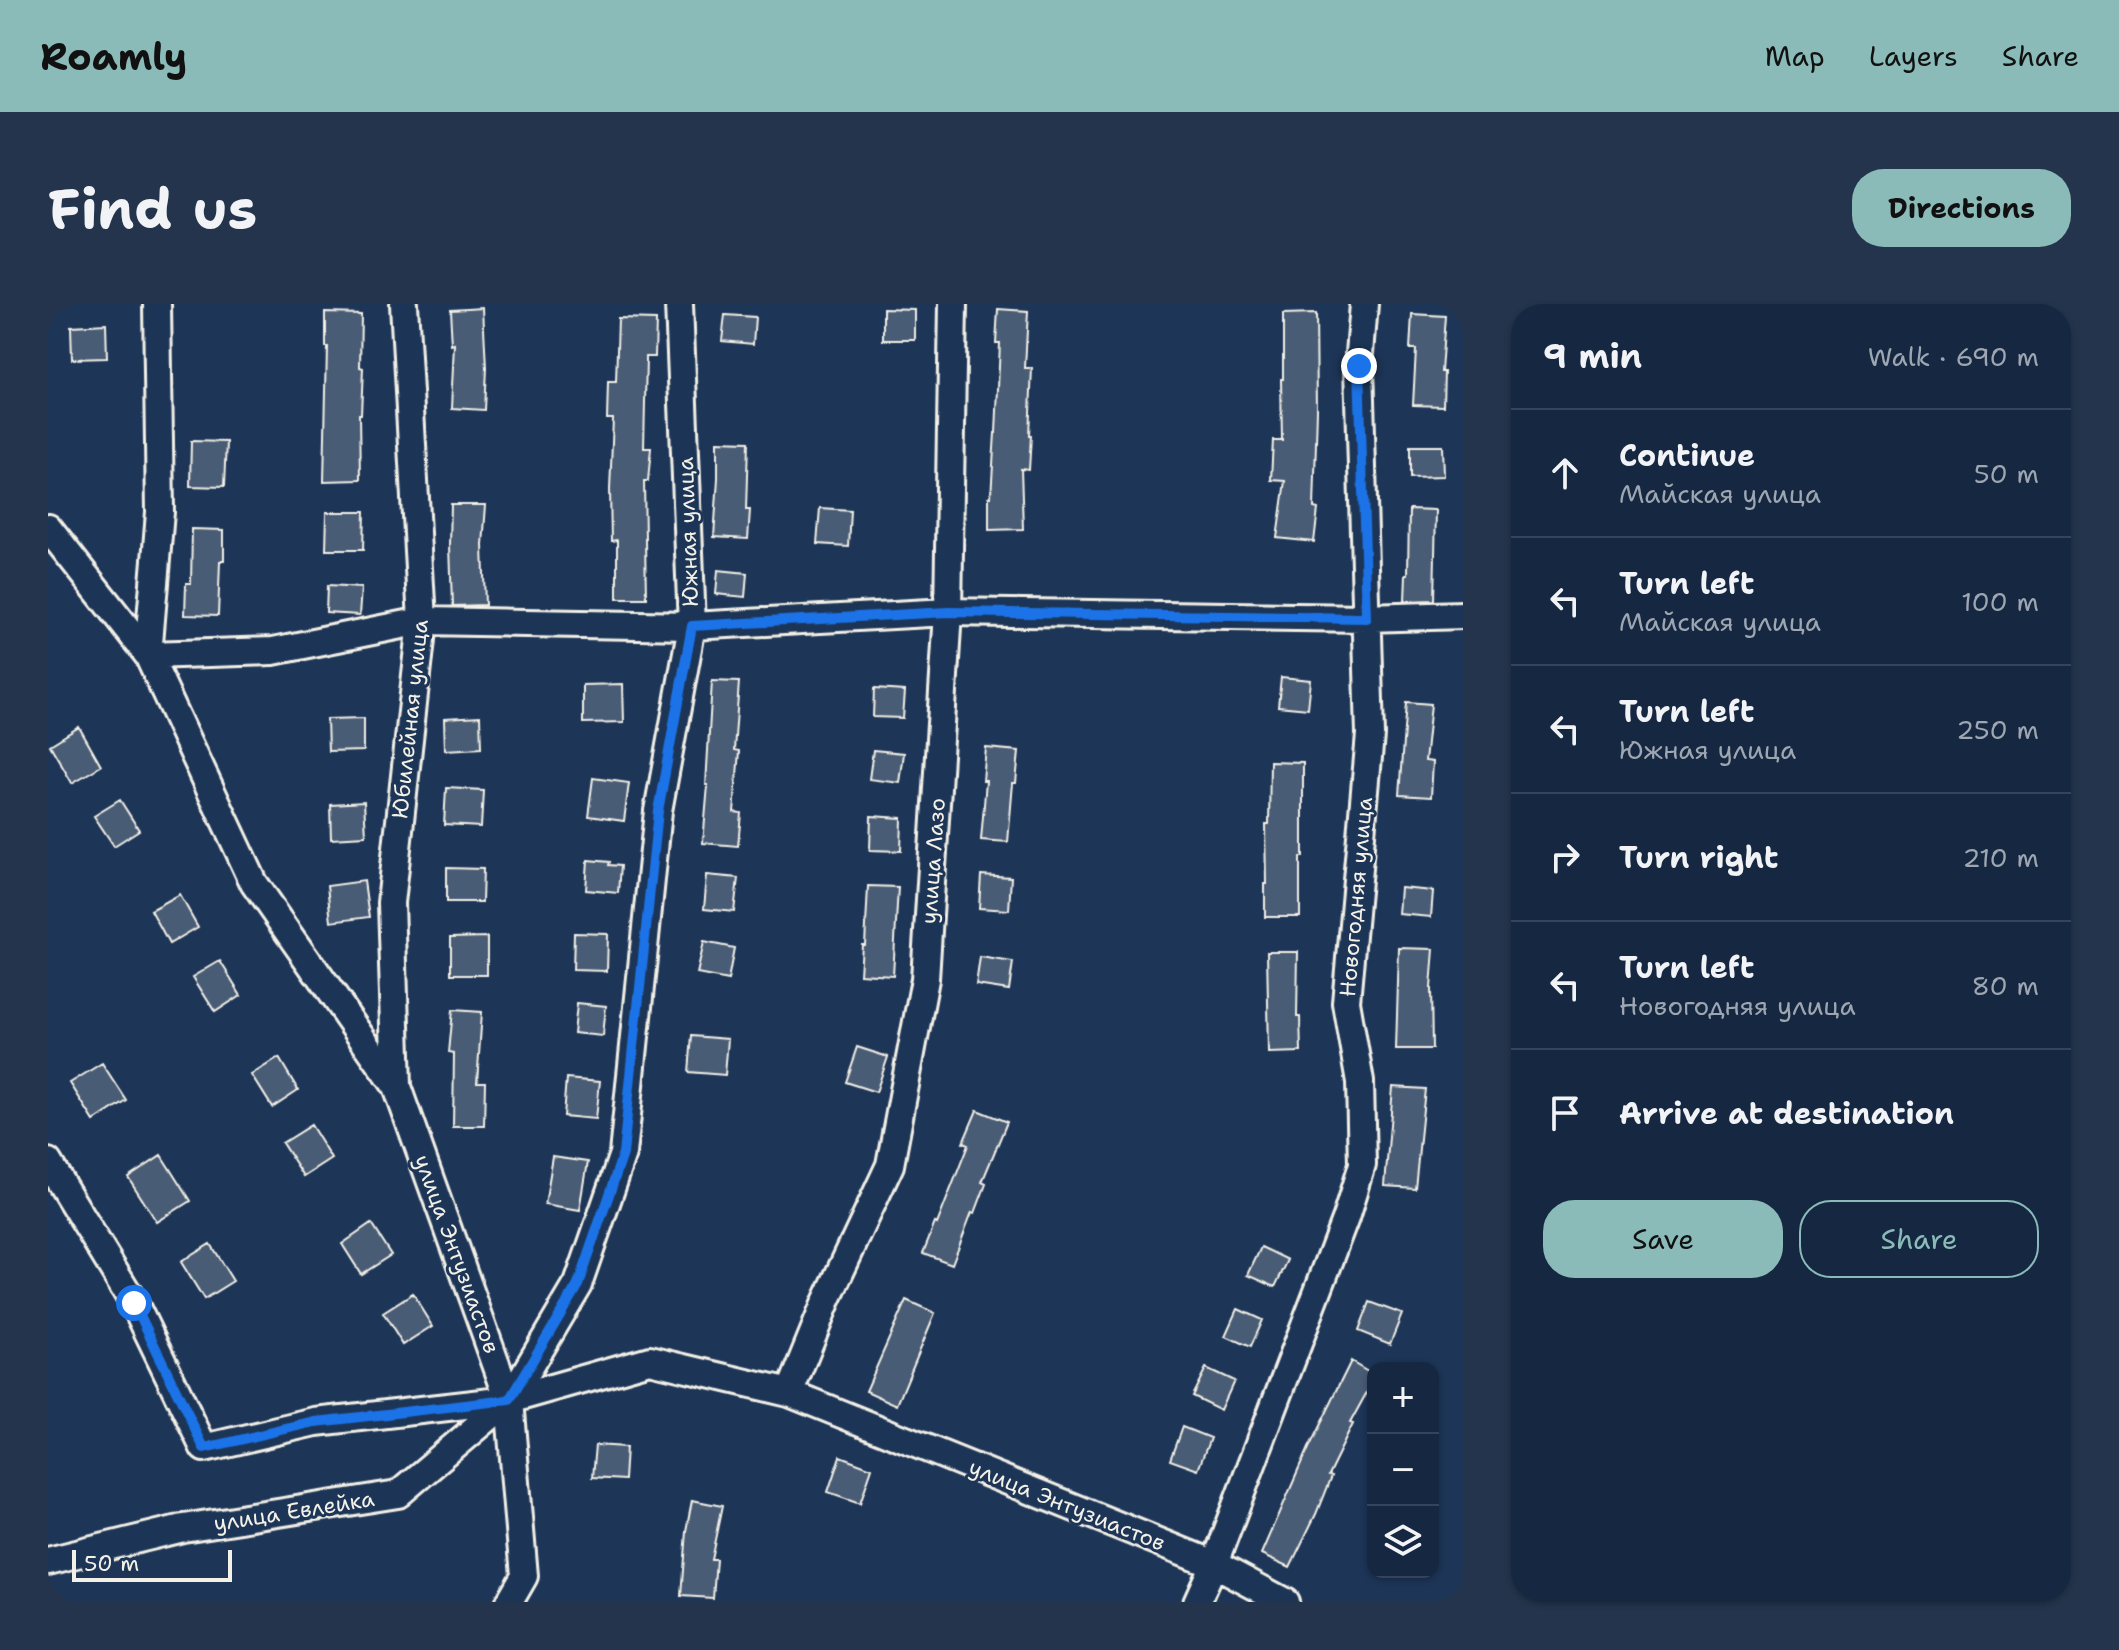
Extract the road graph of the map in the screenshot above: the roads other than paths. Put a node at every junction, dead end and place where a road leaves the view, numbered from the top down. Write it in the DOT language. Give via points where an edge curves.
graph roads {
  1 [pos="157,304"];
  2 [pos="404,304"];
  3 [pos="679,304"];
  4 [pos="953,304"];
  5 [pos="1364,304"];
  6 [pos="48,528"];
  7 [pos="948,612"];
  8 [pos="1463,615"];
  9 [pos="1367,618"];
  10 [pos="422,621"];
  11 [pos="692,626"];
  12 [pos="148,655"];
  13 [pos="397,1087"];
  14 [pos="48,1162"];
  15 [pos="789,1393"];
  16 [pos="509,1400"];
  17 [pos="48,1561"];
  18 [pos="1214,1564"];
  19 [pos="509,1602"];
  20 [pos="1197,1602"];
  21 [pos="1285,1602"];
  1 -- 12 [label="street" via="160,512"];
  2 -- 10 [label="street, Юбилейная улица"];
  3 -- 11 [label="street, Южная улица"];
  4 -- 7 [label="street, улица Лазо"];
  5 -- 9 [label="street, Новогодняя улица" via="1359,366"];
  6 -- 12 [label="street, улица Энтузиастов"];
  7 -- 9 [label="street"];
  7 -- 11 [label="street"];
  7 -- 15 [label="street, улица Лазо" via="925,979 890,1165"];
  8 -- 9 [label="street"];
  9 -- 18 [label="street, Новогодняя улица" via="1370,735 1346,1002 1360,1082 1362,1165"];
  10 -- 11 [label="street"];
  10 -- 12 [label="street" via="273,651"];
  10 -- 13 [label="street, Юбилейная улица" via="391,903"];
  11 -- 16 [label="street, Южная улица" via="658,811 623,1154 578,1284"];
  12 -- 13 [label="street, улица Энтузиастов" via="254,883"];
  13 -- 16 [label="street, улица Энтузиастов"];
  14 -- 16 [label="street" via="134,1303 204,1448 316,1422"];
  15 -- 16 [label="street, улица Энтузиастов" via="650,1360"];
  15 -- 18 [label="street, улица Энтузиастов"];
  16 -- 17 [label="street, улица Евлейка" via="398,1494 183,1528"];
  16 -- 19 [label="street" via="524,1576"];
  18 -- 20 [label="street, Новогодняя улица"];
  18 -- 21 [label="street, улица Энтузиастов"];
}
